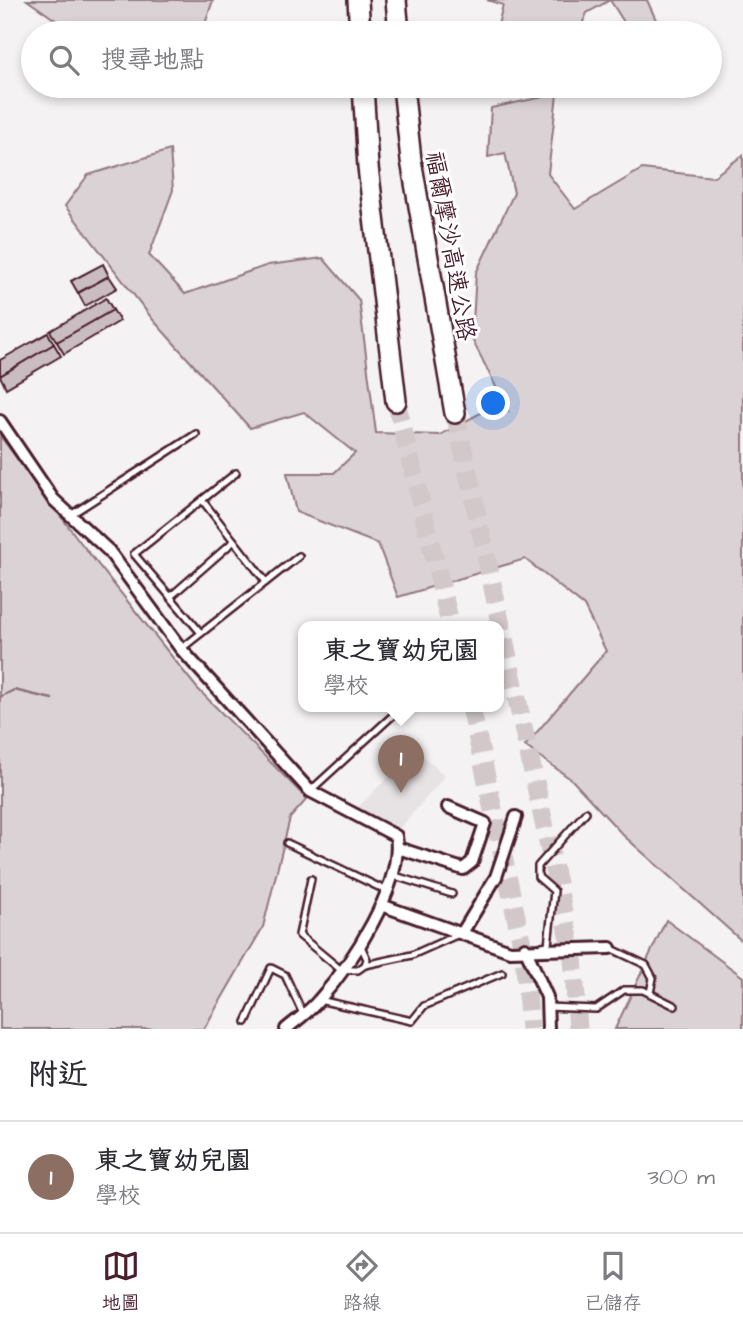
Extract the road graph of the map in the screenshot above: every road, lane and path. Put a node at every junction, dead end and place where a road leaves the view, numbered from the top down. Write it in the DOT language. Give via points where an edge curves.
graph roads {
  1 [pos="358,0"];
  2 [pos="396,0"];
  3 [pos="359,21"];
  4 [pos="398,21"];
  5 [pos="364,98"];
  6 [pos="404,98"];
  7 [pos="396,401"];
  8 [pos="455,413"];
  9 [pos="0,421"];
  10 [pos="196,434"];
  11 [pos="236,473"];
  12 [pos="202,500"];
  13 [pos="69,516"];
  14 [pos="234,541"];
  15 [pos="299,556"];
  16 [pos="266,582"];
  17 [pos="170,597"];
  18 [pos="201,634"];
  19 [pos="181,649"];
  20 [pos="397,712"];
  21 [pos="310,791"];
  22 [pos="448,807"];
  23 [pos="586,813"];
  24 [pos="516,817"];
  25 [pos="287,843"];
  26 [pos="398,848"];
  27 [pos="391,875"];
  28 [pos="311,879"];
  29 [pos="387,891"];
  30 [pos="452,894"];
  31 [pos="384,906"];
  32 [pos="462,933"];
  33 [pos="360,944"];
  34 [pos="525,948"];
  35 [pos="610,948"];
  36 [pos="365,965"];
  37 [pos="341,970"];
  38 [pos="502,972"];
  39 [pos="650,993"];
  40 [pos="319,1000"];
  41 [pos="675,1006"];
  42 [pos="547,1007"];
  43 [pos="303,1014"];
  44 [pos="246,1022"];
  45 [pos="286,1029"];
  46 [pos="548,1029"];
  1 -- 3 [label="highway"];
  2 -- 4 [label="highway"];
  5 -- 7 [label="highway" via="369,181"];
  6 -- 8 [label="highway, 福爾摩沙高速公路" via="415,188"];
  9 -- 13 [label="street"];
  10 -- 13 [label="lane"];
  11 -- 12 [label="lane"];
  12 -- 14 [label="lane"];
  12 -- 17 [label="lane" via="134,554"];
  13 -- 19 [label="street" via="109,551"];
  14 -- 16 [label="lane"];
  14 -- 17 [label="lane"];
  15 -- 16 [label="lane"];
  16 -- 18 [label="lane"];
  17 -- 18 [label="lane"];
  18 -- 19 [label="lane"];
  19 -- 21 [label="street"];
  20 -- 21 [label="lane"];
  21 -- 26 [label="street" via="396,836"];
  22 -- 26 [label="street" via="485,823 472,862 463,869"];
  23 -- 34 [label="lane" via="538,866 538,877 554,891 552,928 548,945"];
  24 -- 32 [label="street" via="496,877"];
  25 -- 29 [label="lane"];
  26 -- 27 [label="street"];
  27 -- 29 [label="street"];
  27 -- 30 [label="lane"];
  28 -- 37 [label="lane" via="299,935"];
  29 -- 31 [label="street"];
  31 -- 32 [label="street"];
  31 -- 33 [label="street"];
  32 -- 34 [label="street" via="510,951"];
  32 -- 36 [label="lane" via="412,955"];
  33 -- 36 [label="lane"];
  33 -- 37 [label="street"];
  34 -- 35 [label="street"];
  34 -- 42 [label="street" via="542,983"];
  35 -- 39 [label="lane" via="646,965 653,978"];
  36 -- 37 [label="lane"];
  37 -- 40 [label="street"];
  38 -- 40 [label="lane" via="424,1006 412,1021"];
  39 -- 41 [label="lane"];
  39 -- 42 [label="lane" via="624,990 596,1009"];
  40 -- 43 [label="street"];
  42 -- 46 [label="street"];
  43 -- 44 [label="lane" via="285,975 271,968"];
  43 -- 45 [label="street"];
}
